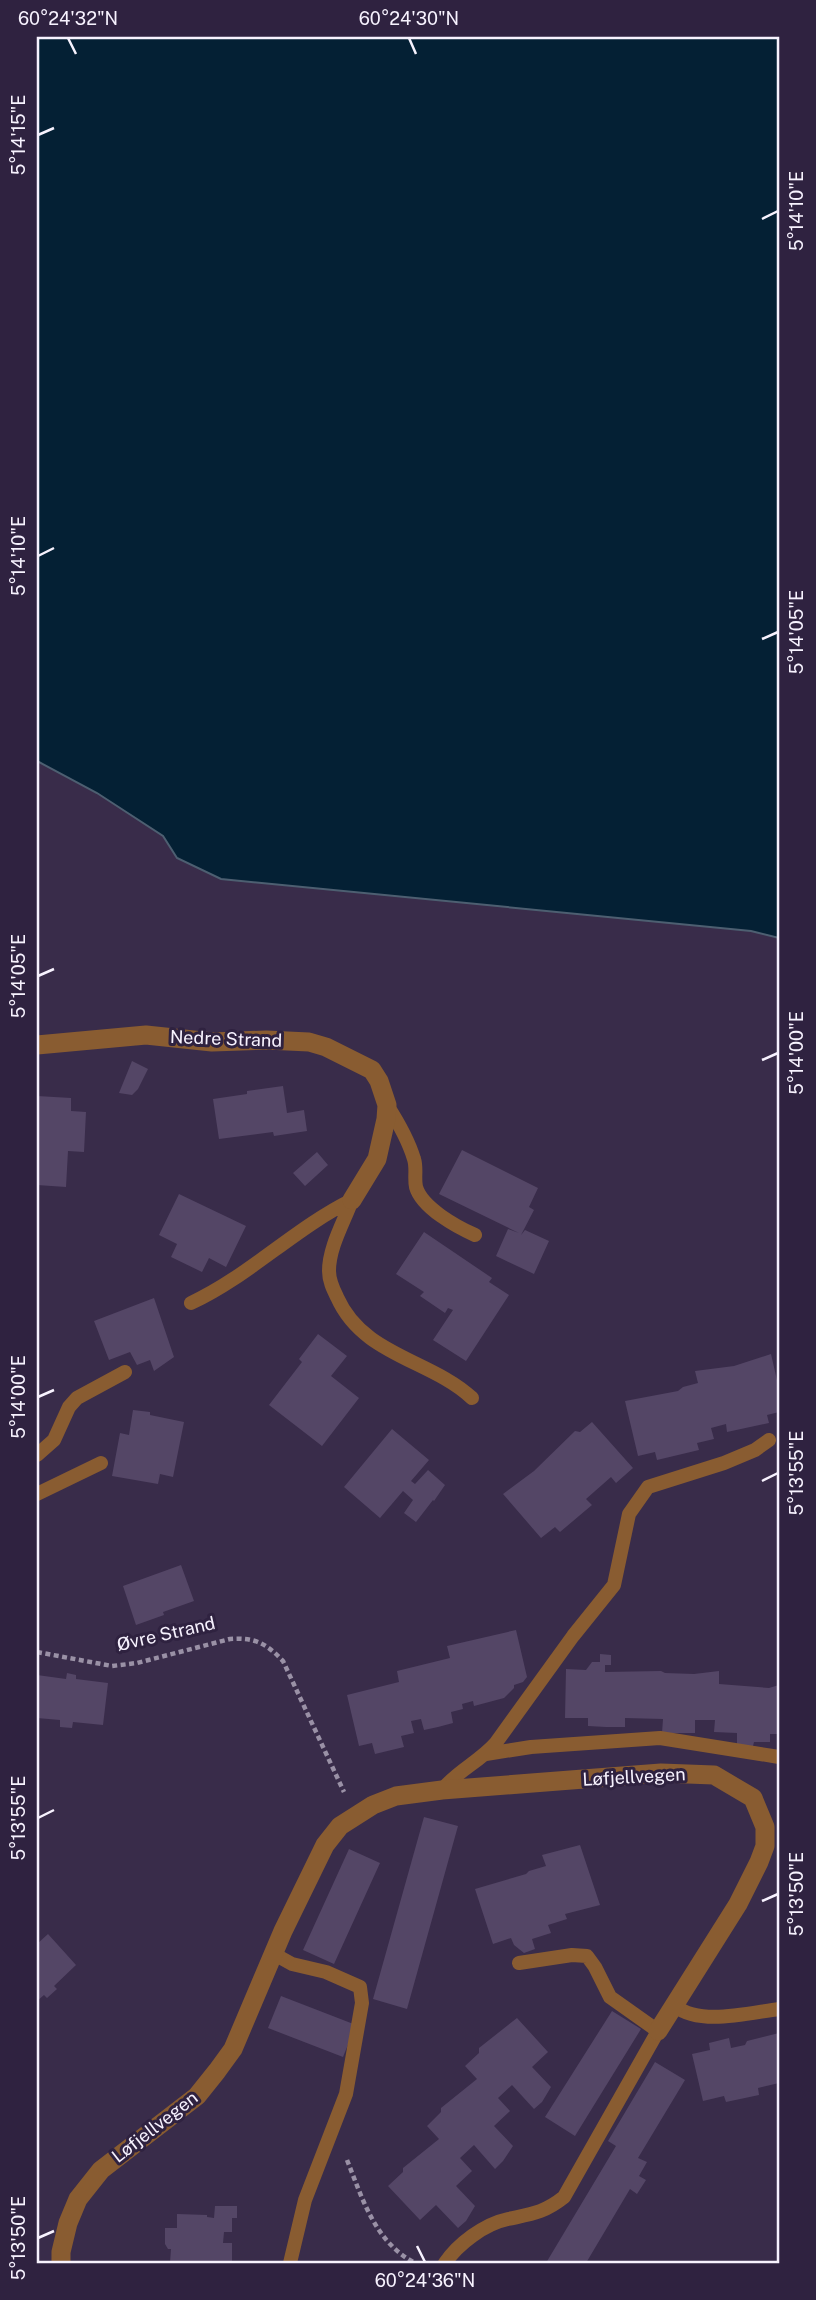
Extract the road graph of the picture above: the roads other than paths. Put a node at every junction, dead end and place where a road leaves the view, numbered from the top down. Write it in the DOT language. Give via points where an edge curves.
graph roads {
  1 [pos="37,1045"];
  2 [pos="387,1105"];
  3 [pos="352,1200"];
  4 [pos="475,1235"];
  5 [pos="191,1303"];
  6 [pos="125,1372"];
  7 [pos="472,1398"];
  8 [pos="769,1440"];
  9 [pos="37,1455"];
  10 [pos="101,1463"];
  11 [pos="37,1494"];
  12 [pos="486,1754"];
  13 [pos="779,1757"];
  14 [pos="442,1790"];
  15 [pos="274,1955"];
  16 [pos="519,1963"];
  17 [pos="675,2006"];
  18 [pos="779,2010"];
  19 [pos="657,2031"];
  20 [pos="61,2263"];
  21 [pos="290,2263"];
  22 [pos="445,2263"];
  1 -- 2 [label="street, Nedre Strand" via="146,1035 212,1042 309,1042 372,1070"];
  2 -- 3 [label="street" via="377,1159"];
  2 -- 4 [label="lane, Nedre Strand" via="403,1130 415,1162 416,1188 423,1199 456,1227"];
  3 -- 5 [label="lane" via="212,1294"];
  3 -- 7 [label="lane" via="328,1270 351,1322 389,1352 458,1385"];
  6 -- 9 [label="lane" via="77,1398 54,1440"];
  8 -- 12 [label="lane, Løfjellvegen" via="724,1463 648,1487 629,1514 614,1585"];
  10 -- 11 [label="lane"];
  12 -- 13 [label="lane, Løfjellvegen" via="660,1738"];
  12 -- 14 [label="lane, Løfjellvegen"];
  14 -- 15 [label="street, Løfjellvegen" via="396,1796 340,1826 325,1845"];
  14 -- 17 [label="street, Løfjellvegen" via="661,1773 713,1775 753,1798 765,1827 760,1862"];
  15 -- 20 [label="street, Løfjellvegen" via="233,2049 197,2096 101,2169 78,2199 68,2223"];
  15 -- 21 [label="lane" via="360,1987 362,2003 346,2094 305,2200"];
  16 -- 19 [label="lane" via="587,1956 610,1997"];
  17 -- 18 [label="lane" via="686,2014 706,2017"];
  17 -- 19 [label="street, Løfjellvegen"];
  19 -- 22 [label="lane, Løfjellvegen" via="564,2197 532,2216 504,2220 463,2241"];
}
